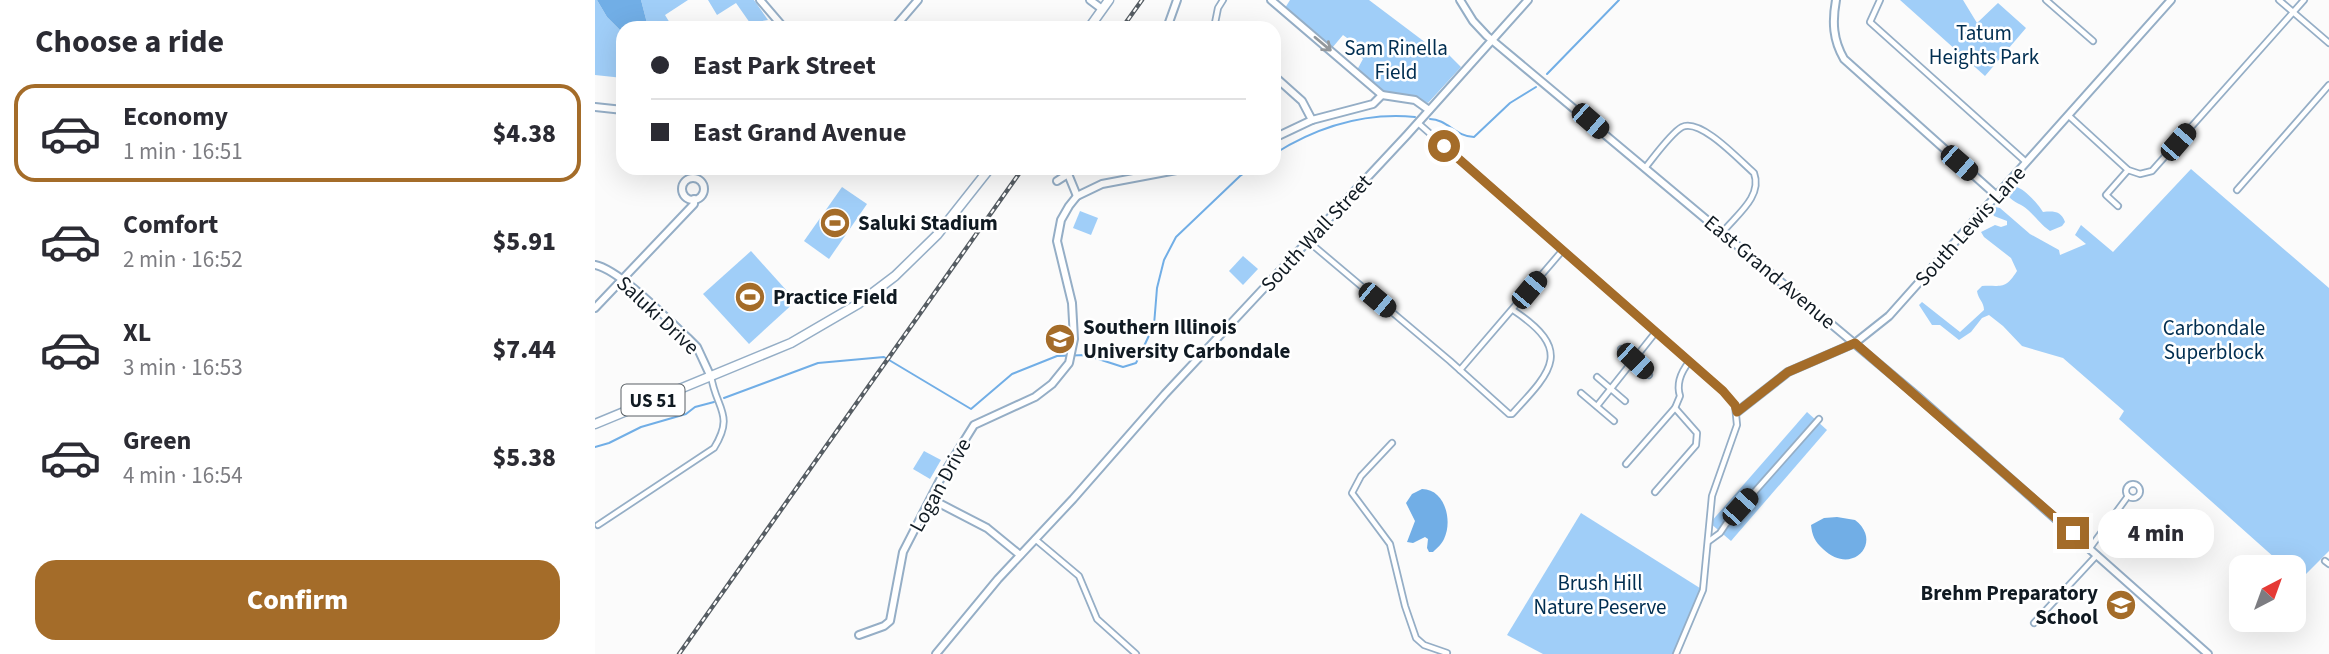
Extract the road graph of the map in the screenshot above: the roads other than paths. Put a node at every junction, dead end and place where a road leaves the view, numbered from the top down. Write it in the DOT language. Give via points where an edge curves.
graph roads {
  1 [pos="760,0"];
  2 [pos="918,0"];
  3 [pos="1090,0"];
  4 [pos="1177,0"];
  5 [pos="1223,0"];
  6 [pos="1271,0"];
  7 [pos="1460,0"];
  8 [pos="1528,0"];
  9 [pos="1836,0"];
  10 [pos="1880,0"];
  11 [pos="2046,0"];
  12 [pos="2171,0"];
  13 [pos="2280,0"];
  14 [pos="2304,0"];
  15 [pos="1104,3"];
  16 [pos="2294,13"];
  17 [pos="779,21"];
  18 [pos="900,21"];
  19 [pos="1093,21"];
  20 [pos="1170,21"];
  21 [pos="1215,21"];
  22 [pos="1491,40"];
  23 [pos="2092,41"];
  24 [pos="2329,43"];
  25 [pos="1281,82"];
  26 [pos="2329,86"];
  27 [pos="1383,95"];
  28 [pos="595,107"];
  29 [pos="616,109"];
  30 [pos="1429,110"];
  31 [pos="2069,116"];
  32 [pos="1312,120"];
  33 [pos="1417,123"];
  34 [pos="1281,135"];
  35 [pos="2027,163"];
  36 [pos="1645,168"];
  37 [pos="2128,170"];
  38 [pos="981,175"];
  39 [pos="1064,175"];
  40 [pos="1070,175"];
  41 [pos="1150,175"];
  42 [pos="1057,181"];
  43 [pos="2237,190"];
  44 [pos="1077,195"];
  45 [pos="1997,196"];
  46 [pos="694,199"];
  47 [pos="2118,205"];
  48 [pos="1722,233"];
  49 [pos="1308,242"];
  50 [pos="1562,251"];
  51 [pos="595,265"];
  52 [pos="621,279"];
  53 [pos="595,308"];
  54 [pos="1513,310"];
  55 [pos="1655,333"];
  56 [pos="1855,343"];
  57 [pos="1621,349"];
  58 [pos="1635,361"];
  59 [pos="1689,362"];
  60 [pos="1460,370"];
  61 [pos="710,375"];
  62 [pos="1650,375"];
  63 [pos="1597,377"];
  64 [pos="1611,389"];
  65 [pos="1581,393"];
  66 [pos="1625,401"];
  67 [pos="1597,406"];
  68 [pos="1675,408"];
  69 [pos="1737,412"];
  70 [pos="1819,419"];
  71 [pos="1614,421"];
  72 [pos="595,424"];
  73 [pos="1392,443"];
  74 [pos="1626,464"];
  75 [pos="1655,492"];
  76 [pos="2128,496"];
  77 [pos="931,499"];
  78 [pos="598,525"];
  79 [pos="1035,539"];
  80 [pos="1709,541"];
  81 [pos="2090,548"];
  82 [pos="1020,555"];
  83 [pos="2097,555"];
  84 [pos="2034,623"];
  85 [pos="859,635"];
  86 [pos="936,654"];
  87 [pos="1136,654"];
  88 [pos="1447,654"];
  89 [pos="1676,654"];
  90 [pos="2208,654"];
  1 -- 17 [label="street"];
  2 -- 18 [label="street"];
  3 -- 15 [label="street"];
  4 -- 20 [label="street"];
  5 -- 21 [label="street"];
  6 -- 27 [label="street, one-way"];
  7 -- 22 [label="street, East Grand Avenue"];
  8 -- 22 [label="street, South Wall Street"];
  9 -- 45 [label="street" via="1833,30 1844,59"];
  10 -- 35 [label="street" via="1870,22"];
  11 -- 23 [label="street"];
  12 -- 31 [label="street, South Lewis Lane"];
  13 -- 16 [label="street"];
  14 -- 16 [label="street"];
  15 -- 19 [label="highway"];
  16 -- 24 [label="street"];
  16 -- 37 [label="street" via="2152,171"];
  22 -- 30 [label="street, South Wall Street"];
  22 -- 36 [label="street, East Grand Avenue"];
  25 -- 32 [label="street" via="1302,101"];
  26 -- 43 [label="street"];
  27 -- 30 [label="street" via="1415,100"];
  27 -- 32 [label="street" via="1373,104"];
  28 -- 29 [label="street"];
  30 -- 33 [label="street, South Wall Street"];
  31 -- 35 [label="street, South Lewis Lane"];
  31 -- 37 [label="street"];
  32 -- 34 [label="street"];
  33 -- 49 [label="street, South Wall Street"];
  33 -- 50 [label="street"];
  35 -- 45 [label="street, South Lewis Lane"];
  36 -- 48 [label="street, East Grand Avenue"];
  36 -- 48 [label="street" via="1682,127 1704,130 1756,177 1754,195"];
  37 -- 47 [label="street" via="2106,195"];
  38 -- 61 [label="highway, US 51" via="937,235 858,304 792,343"];
  39 -- 42 [label="street"];
  40 -- 44 [label="street"];
  41 -- 44 [label="street" via="1102,184"];
  44 -- 77 [label="street, Logan Drive" via="1061,220 1057,240 1072,303 1071,356 1063,372 1035,397 974,425"];
  45 -- 56 [label="street, South Lewis Lane" via="1889,316"];
  46 -- 52 [label="street"];
  48 -- 56 [label="street, East Grand Avenue"];
  49 -- 60 [label="street"];
  49 -- 79 [label="street, South Wall Street"];
  50 -- 54 [label="street"];
  50 -- 55 [label="street"];
  51 -- 52 [label="street, Saluki Drive"];
  52 -- 53 [label="street"];
  52 -- 61 [label="street, Saluki Drive" via="697,347"];
  54 -- 60 [label="street"];
  54 -- 60 [label="street" via="1543,334 1549,345 1551,360 1541,382 1509,414"];
  55 -- 58 [label="street"];
  55 -- 59 [label="street"];
  56 -- 69 [label="street, South Lewis Lane" via="1788,372"];
  56 -- 81 [label="street, East Grand Avenue"];
  57 -- 58 [label="street"];
  58 -- 62 [label="street"];
  58 -- 64 [label="street"];
  59 -- 68 [label="street" via="1679,379"];
  59 -- 69 [label="street" via="1729,398"];
  61 -- 72 [label="highway, US 51"];
  61 -- 78 [label="street" via="724,428 715,448"];
  63 -- 64 [label="street"];
  64 -- 66 [label="street"];
  64 -- 67 [label="street"];
  65 -- 67 [label="street"];
  67 -- 71 [label="street"];
  68 -- 74 [label="street"];
  68 -- 75 [label="street" via="1695,428 1696,445"];
  69 -- 80 [label="street" via="1736,431 1712,496"];
  70 -- 80 [label="street"];
  73 -- 88 [label="street" via="1360,475 1352,493 1390,544 1416,638"];
  76 -- 81 [label="street"];
  77 -- 82 [label="street" via="987,528"];
  77 -- 85 [label="street, Logan Drive" via="904,552 890,621"];
  79 -- 82 [label="street, South Wall Street"];
  79 -- 87 [label="street" via="1079,577 1097,619"];
  80 -- 89 [label="street" via="1703,590"];
  81 -- 83 [label="street, East Grand Avenue"];
  82 -- 86 [label="street, South Wall Street"];
  83 -- 84 [label="street"];
  83 -- 90 [label="street, East Grand Avenue"];
}
